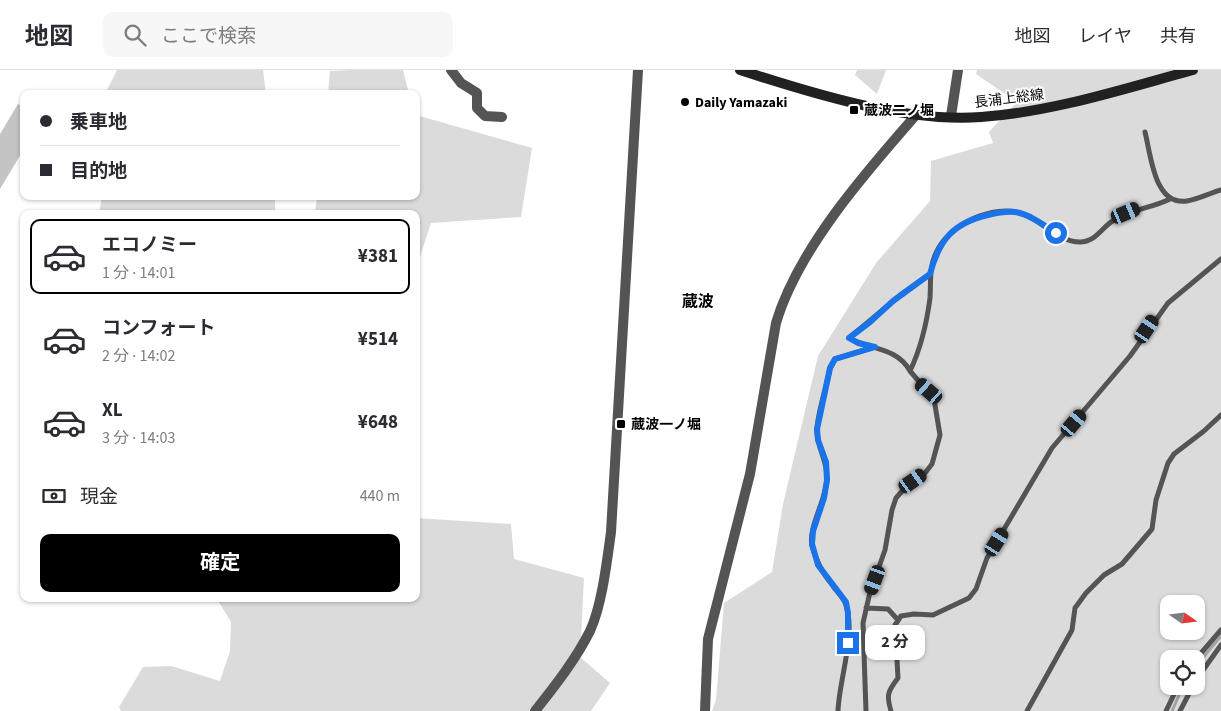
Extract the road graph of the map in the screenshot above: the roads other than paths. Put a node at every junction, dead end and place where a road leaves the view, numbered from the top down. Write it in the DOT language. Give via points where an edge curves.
graph roads {
  1 [pos="451,70"];
  2 [pos="638,70"];
  3 [pos="740,70"];
  4 [pos="958,70"];
  5 [pos="1193,70"];
  6 [pos="916,115"];
  7 [pos="951,116"];
  8 [pos="502,117"];
  9 [pos="1145,132"];
  10 [pos="1221,190"];
  11 [pos="1170,199"];
  12 [pos="1221,259"];
  13 [pos="930,274"];
  14 [pos="875,347"];
  15 [pos="910,371"];
  16 [pos="1221,415"];
  17 [pos="866,608"];
  18 [pos="898,620"];
  19 [pos="1221,630"];
  20 [pos="1221,645"];
  21 [pos="1204,650"];
  22 [pos="1205,667"];
  23 [pos="1174,695"];
  24 [pos="1188,695"];
  25 [pos="535,711"];
  26 [pos="705,711"];
  27 [pos="838,711"];
  28 [pos="866,711"];
  29 [pos="891,711"];
  30 [pos="1026,711"];
  31 [pos="1166,711"];
  32 [pos="1180,711"];
  1 -- 8 [label="street" via="461,83 477,93 477,108 485,116"];
  2 -- 25 [label="street" via="606,574 590,630 556,685"];
  3 -- 6 [label="main road, 長浦上総線" via="797,89"];
  4 -- 7 [label="street"];
  5 -- 7 [label="main road, 長浦上総線" via="1065,105 981,117"];
  6 -- 7 [label="main road, 長浦上総線"];
  6 -- 26 [label="street" via="865,173 818,238 782,303 750,474 708,639"];
  9 -- 11 [label="lane" via="1154,172"];
  10 -- 11 [label="lane" via="1187,201"];
  11 -- 13 [label="lane" via="1112,220 1089,241 1067,239 1014,211 968,220 942,242 935,253"];
  12 -- 18 [label="lane" via="1168,303 1130,356 1052,448 987,558 976,589 969,598 933,616 914,614 901,616"];
  13 -- 14 [label="lane" via="849,338"];
  13 -- 15 [label="lane" via="930,299 916,359"];
  14 -- 15 [label="lane" via="905,361"];
  14 -- 27 [label="lane" via="835,359 830,368 817,429 827,480 812,544 818,565 846,602 848,613 848,643"];
  15 -- 17 [label="lane" via="934,398 939,443 932,464 925,473 896,498 885,550"];
  16 -- 30 [label="lane" via="1174,454 1156,500 1152,529 1122,564 1086,592 1075,608 1072,630"];
  17 -- 18 [label="lane" via="888,609"];
  17 -- 28 [label="lane" via="863,624"];
  18 -- 29 [label="lane" via="895,625 898,678 887,696"];
  19 -- 21 [label="lane"];
  20 -- 22 [label="lane"];
  23 -- 31 [label="lane"];
  24 -- 32 [label="lane"];
}
